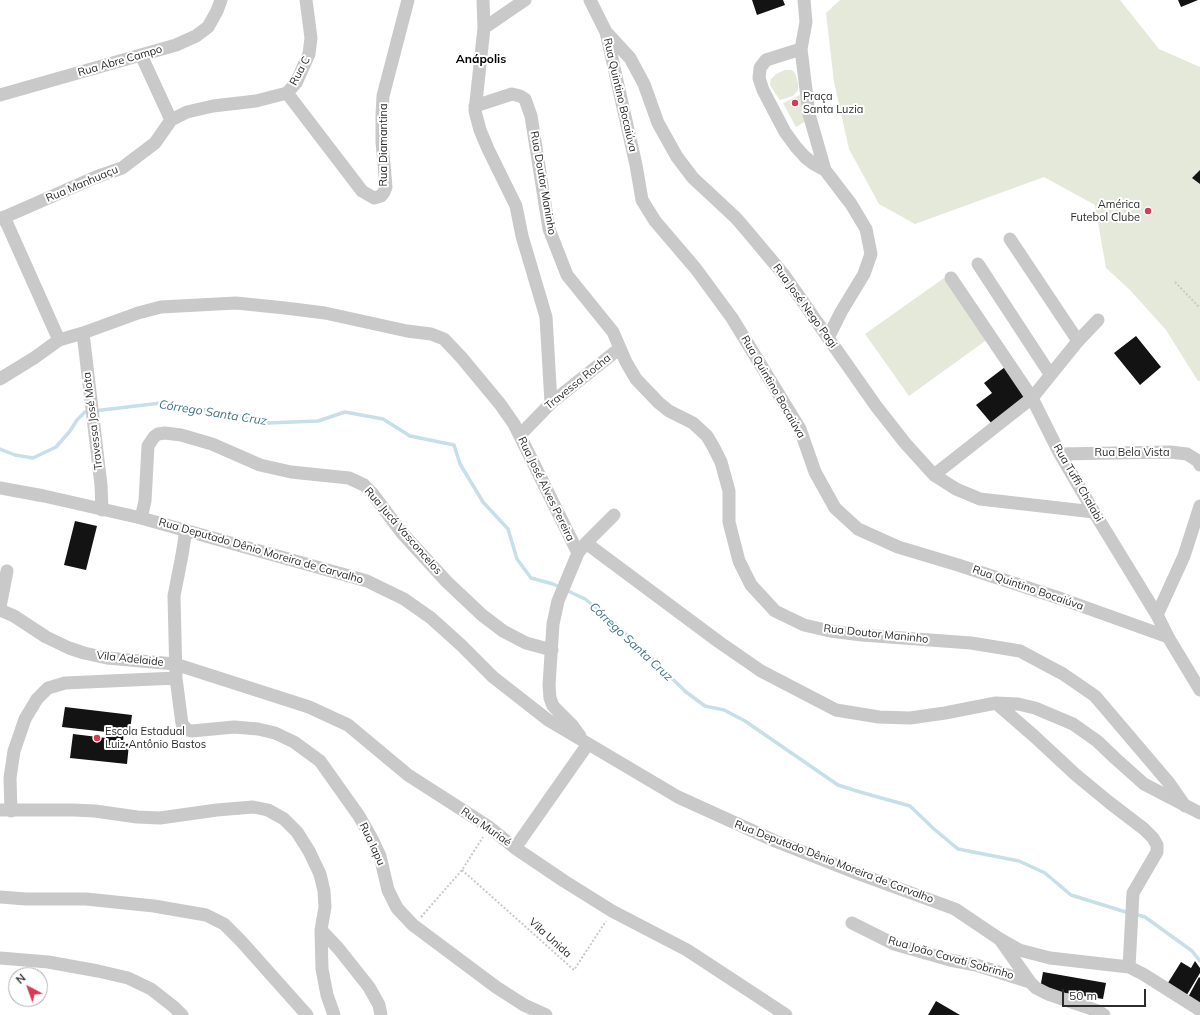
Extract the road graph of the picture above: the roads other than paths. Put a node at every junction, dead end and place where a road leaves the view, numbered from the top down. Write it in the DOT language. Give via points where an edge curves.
graph roads {
  1 [pos="222,0"];
  2 [pos="306,0"];
  3 [pos="408,0"];
  4 [pos="483,0"];
  5 [pos="525,0"];
  6 [pos="590,0"];
  7 [pos="804,0"];
  8 [pos="484,28"];
  9 [pos="606,32"];
  10 [pos="801,49"];
  11 [pos="141,55"];
  12 [pos="287,93"];
  13 [pos="0,94"];
  14 [pos="475,106"];
  15 [pos="171,120"];
  16 [pos="825,170"];
  17 [pos="2,218"];
  18 [pos="1010,239"];
  19 [pos="978,264"];
  20 [pos="951,278"];
  21 [pos="1098,320"];
  22 [pos="83,334"];
  23 [pos="828,338"];
  24 [pos="59,340"];
  25 [pos="1078,341"];
  26 [pos="620,348"];
  27 [pos="1050,374"];
  28 [pos="0,379"];
  29 [pos="1032,398"];
  30 [pos="551,403"];
  31 [pos="520,435"];
  32 [pos="1060,454"];
  33 [pos="1200,465"];
  34 [pos="934,475"];
  35 [pos="0,488"];
  36 [pos="1200,506"];
  37 [pos="102,510"];
  38 [pos="1094,512"];
  39 [pos="614,515"];
  40 [pos="141,518"];
  41 [pos="186,530"];
  42 [pos="586,543"];
  43 [pos="578,554"];
  44 [pos="7,571"];
  45 [pos="0,607"];
  46 [pos="0,610"];
  47 [pos="1157,615"];
  48 [pos="1168,637"];
  49 [pos="552,650"];
  50 [pos="175,664"];
  51 [pos="176,678"];
  52 [pos="1200,690"];
  53 [pos="996,703"];
  54 [pos="585,742"];
  55 [pos="1185,806"];
  56 [pos="5,811"];
  57 [pos="1200,813"];
  58 [pos="515,848"];
  59 [pos="0,897"];
  60 [pos="852,923"];
  61 [pos="321,930"];
  62 [pos="998,938"];
  63 [pos="0,958"];
  64 [pos="1129,967"];
  65 [pos="1030,982"];
  66 [pos="1200,1010"];
  67 [pos="182,1015"];
  68 [pos="306,1015"];
  69 [pos="334,1015"];
  70 [pos="381,1015"];
  71 [pos="546,1015"];
  72 [pos="786,1015"];
  73 [pos="1104,1015"];
  1 -- 11 [label="street, Rua Abre Campo" via="208,27 196,36"];
  2 -- 12 [label="street, Rua C" via="311,38 309,54 296,83"];
  3 -- 12 [label="street, Rua Diamantina" via="384,96 382,142 386,187 381,196 374,198 362,191"];
  4 -- 8 [label="street"];
  5 -- 8 [label="street"];
  6 -- 9 [label="street, Rua José Nego Pagi"];
  7 -- 10 [label="street" via="806,22"];
  8 -- 14 [label="street"];
  9 -- 23 [label="street, Rua José Nego Pagi" via="630,58 644,84 658,123 677,157 693,178 748,232 784,276"];
  9 -- 48 [label="street, Rua Quintino Bocaiúva" via="642,200 655,221 696,269 732,318 800,429 815,472 835,508 858,529 898,547 1032,589"];
  10 -- 16 [label="street" via="809,114"];
  10 -- 16 [label="street" via="766,60 760,68 759,78 785,132 796,147"];
  11 -- 13 [label="street, Rua Abre Campo"];
  11 -- 15 [label="street"];
  12 -- 15 [label="street" via="256,101 187,112"];
  14 -- 26 [label="street, Rua Doutor Maninho" via="512,94 525,99 531,116 549,229 559,257 567,275 613,332"];
  14 -- 30 [label="street" via="480,130 516,206 522,236 546,317"];
  15 -- 17 [label="street, Rua Manhuaçu" via="155,143 122,168"];
  16 -- 23 [label="street" via="866,229 871,254 864,274"];
  17 -- 24 [label="street"];
  18 -- 25 [label="street"];
  19 -- 27 [label="street"];
  20 -- 29 [label="street, Rua Tuffi Chalabi"];
  21 -- 25 [label="street"];
  22 -- 24 [label="street, Rua José Alves Pereira"];
  22 -- 31 [label="street, Rua José Alves Pereira" via="161,307 236,303 325,313 431,334 444,339 466,362 500,404"];
  22 -- 37 [label="street, Travessa José Mota"];
  23 -- 34 [label="street, Rua José Nego Pagi" via="905,443"];
  24 -- 28 [label="street, Rua José Alves Pereira"];
  25 -- 27 [label="street"];
  26 -- 30 [label="street, Travessa Rocha"];
  26 -- 55 [label="street, Rua Doutor Maninho" via="636,379 659,404 693,423 707,436 722,462 729,491 729,522 739,561 751,586 775,611 804,626 862,635 971,643 1020,651 1063,674 1095,696 1169,783"];
  27 -- 29 [label="street"];
  29 -- 32 [label="street, Rua Tuffi Chalabi"];
  29 -- 34 [label="street"];
  30 -- 31 [label="street, Travessa Rocha"];
  31 -- 43 [label="street, Rua José Alves Pereira"];
  32 -- 33 [label="street, Rua Bela Vista" via="1170,452 1188,454"];
  32 -- 38 [label="street, Rua Tuffi Chalabi"];
  34 -- 38 [label="street, Rua José Nego Pagi" via="956,489 980,499"];
  35 -- 37 [label="street, Rua Deputado Dênio Moreira de Carvalho"];
  36 -- 47 [label="street" via="1184,556"];
  37 -- 40 [label="street, Rua Deputado Dênio Moreira de Carvalho"];
  38 -- 47 [label="street, Rua Tuffi Chalabi"];
  39 -- 42 [label="street"];
  40 -- 41 [label="street, Rua Deputado Dênio Moreira de Carvalho"];
  40 -- 49 [label="street, Rua Jucá Vasconcelos" via="145,501 148,446 158,434 181,435 212,444 260,465 291,472 350,478 364,485 372,493 402,533 447,582 482,615 503,631 526,643"];
  41 -- 50 [label="street" via="174,596"];
  41 -- 54 [label="street, Rua Deputado Dênio Moreira de Carvalho" via="367,581 404,599 431,618 493,677 548,720"];
  42 -- 43 [label="street, Rua José Alves Pereira"];
  42 -- 53 [label="street, Rua José Alves Pereira" via="761,671 836,710 879,717 910,718"];
  43 -- 49 [label="street" via="558,601 553,624"];
  44 -- 45 [label="street"];
  46 -- 50 [label="street, Vila Adelaide" via="46,637 84,654"];
  47 -- 48 [label="street, Rua Tuffi Chalabi"];
  48 -- 52 [label="street, Rua Tuffi Chalabi"];
  49 -- 54 [label="street" via="550,698"];
  50 -- 51 [label="street"];
  50 -- 58 [label="street, Rua Muriaé" via="309,707 348,725 408,775 489,827"];
  51 -- 56 [label="street" via="65,683 48,688 26,719 14,751"];
  51 -- 71 [label="street, Rua Iapu" via="182,724 187,730 192,732 234,727 258,729 294,742 320,760 372,839 380,856 388,890 397,908 414,925 501,990"];
  53 -- 55 [label="street, Rua José Alves Pereira" via="1035,708 1073,724 1098,741 1144,784"];
  53 -- 64 [label="street" via="1076,775 1144,828 1157,845 1157,852 1134,893"];
  54 -- 58 [label="street"];
  54 -- 62 [label="street, Rua Deputado Dênio Moreira de Carvalho" via="692,804 775,841 955,909"];
  55 -- 57 [label="street"];
  56 -- 61 [label="street" via="73,810 160,818 236,808 253,807 268,810 284,819 297,832 320,874 325,907"];
  58 -- 72 [label="street, Rua Muriaé" via="612,911 687,950"];
  59 -- 68 [label="street" via="86,899 154,906 206,915 224,924 242,942"];
  60 -- 65 [label="street, Rua João Cavati Sobrinho" via="894,944"];
  61 -- 69 [label="street" via="322,969"];
  61 -- 70 [label="street" via="369,987 379,1005"];
  62 -- 64 [label="street, Rua Deputado Dênio Moreira de Carvalho" via="1019,950 1050,958"];
  62 -- 65 [label="street"];
  63 -- 67 [label="street" via="48,962 128,978 151,989"];
  64 -- 66 [label="street, Rua Deputado Dênio Moreira de Carvalho"];
  65 -- 73 [label="street" via="1048,994 1098,1010"];
}
